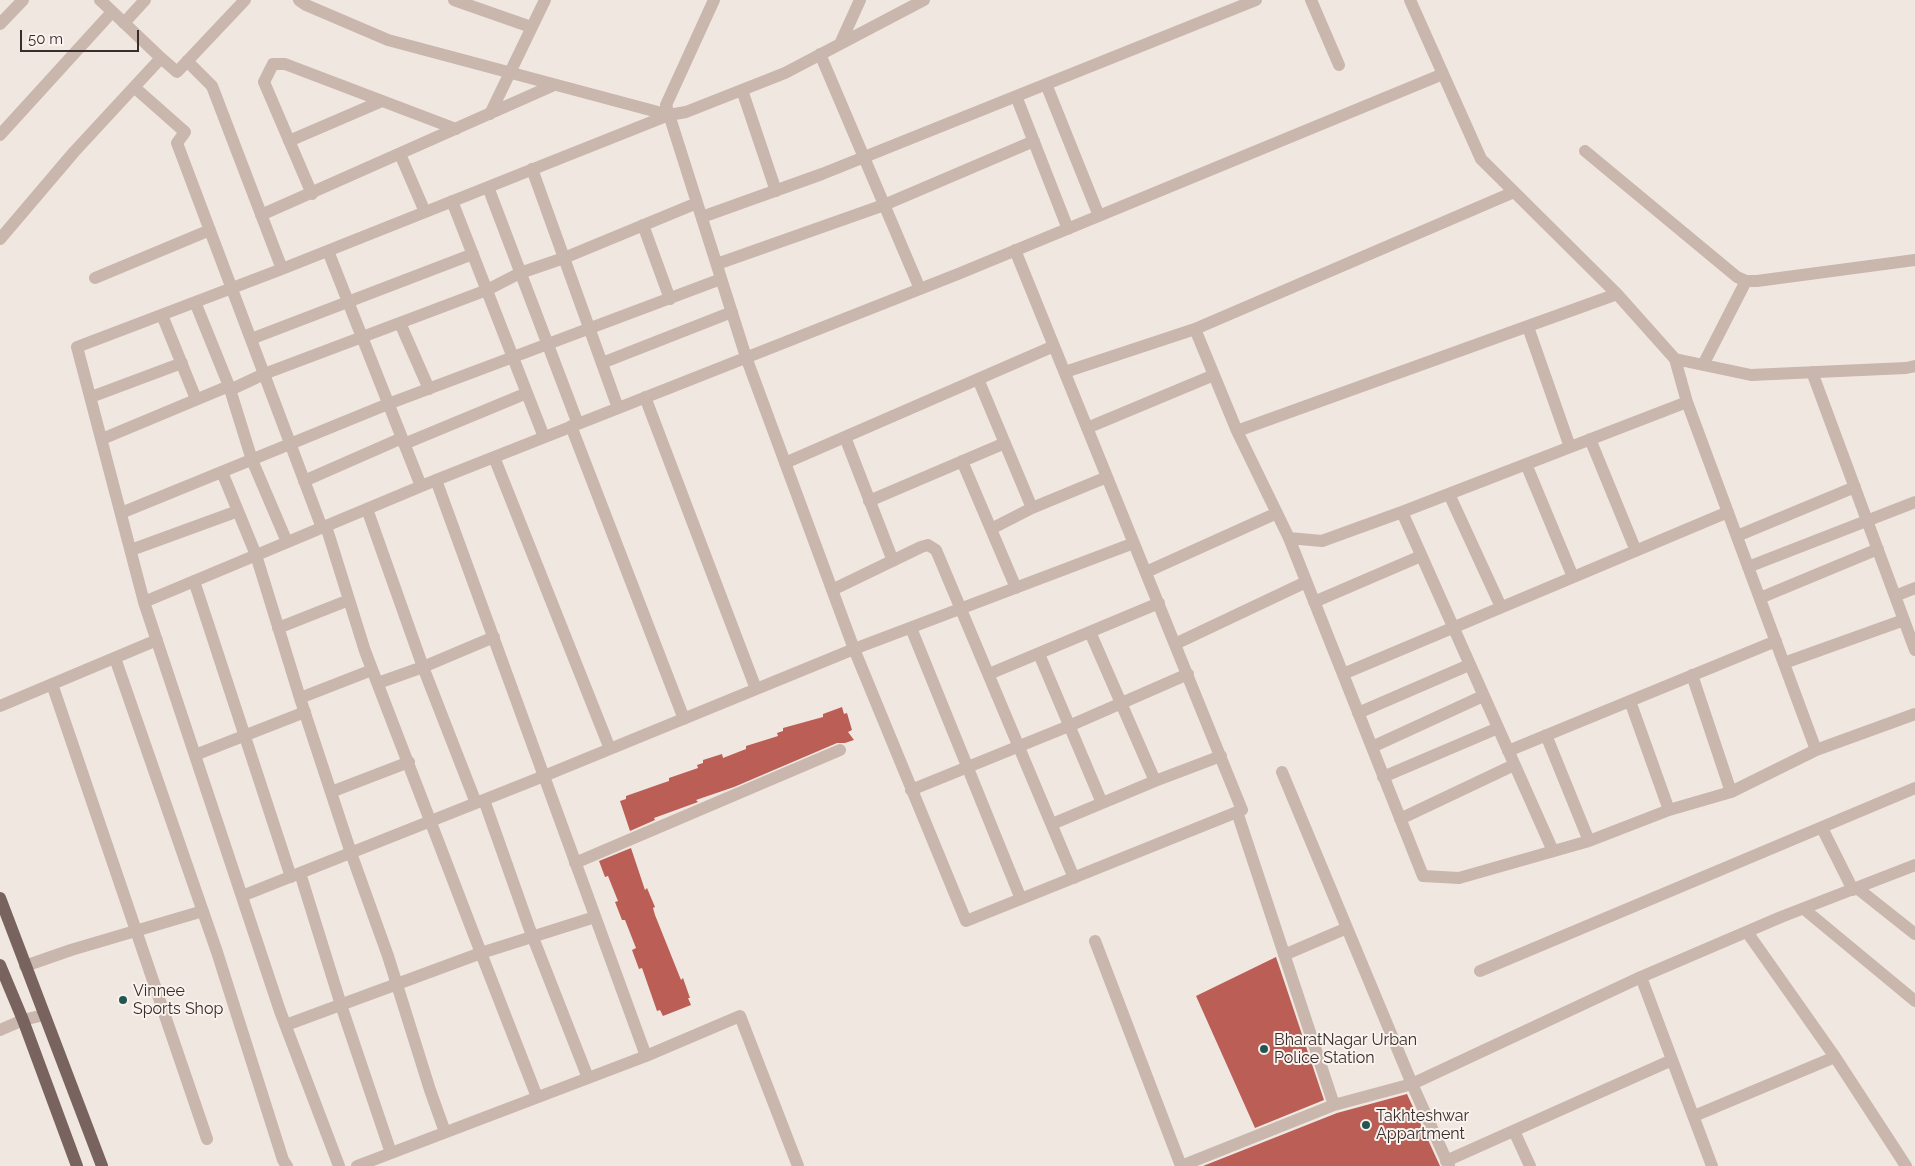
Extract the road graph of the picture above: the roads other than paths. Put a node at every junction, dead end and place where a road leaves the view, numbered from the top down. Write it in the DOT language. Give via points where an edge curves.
graph roads {
  1 [pos="100,0"];
  2 [pos="145,0"];
  3 [pos="245,0"];
  4 [pos="299,0"];
  5 [pos="454,0"];
  6 [pos="545,0"];
  7 [pos="714,0"];
  8 [pos="860,0"];
  9 [pos="904,0"];
  10 [pos="924,0"];
  11 [pos="1256,0"];
  12 [pos="1311,0"];
  13 [pos="1410,0"];
  14 [pos="15,3"];
  15 [pos="112,12"];
  16 [pos="897,14"];
  17 [pos="124,23"];
  18 [pos="0,24"];
  19 [pos="532,27"];
  20 [pos="840,44"];
  21 [pos="820,54"];
  22 [pos="161,58"];
  23 [pos="187,61"];
  24 [pos="1339,65"];
  25 [pos="509,74"];
  26 [pos="1443,74"];
  27 [pos="1046,84"];
  28 [pos="554,85"];
  29 [pos="134,87"];
  30 [pos="742,90"];
  31 [pos="1016,96"];
  32 [pos="382,101"];
  33 [pos="490,114"];
  34 [pos="669,115"];
  35 [pos="456,129"];
  36 [pos="0,135"];
  37 [pos="289,141"];
  38 [pos="1034,141"];
  39 [pos="1585,150"];
  40 [pos="400,154"];
  41 [pos="864,157"];
  42 [pos="532,170"];
  43 [pos="488,187"];
  44 [pos="776,190"];
  45 [pos="1514,192"];
  46 [pos="312,194"];
  47 [pos="452,201"];
  48 [pos="697,203"];
  49 [pos="884,205"];
  50 [pos="426,212"];
  51 [pos="261,215"];
  52 [pos="1099,216"];
  53 [pos="702,217"];
  54 [pos="643,225"];
  55 [pos="1068,228"];
  56 [pos="210,230"];
  57 [pos="0,239"];
  58 [pos="1016,250"];
  59 [pos="328,251"];
  60 [pos="473,254"];
  61 [pos="564,258"];
  62 [pos="1915,260"];
  63 [pos="716,264"];
  64 [pos="282,270"];
  65 [pos="520,273"];
  66 [pos="95,278"];
  67 [pos="721,279"];
  68 [pos="1746,281"];
  69 [pos="232,288"];
  70 [pos="920,289"];
  71 [pos="487,290"];
  72 [pos="1617,294"];
  73 [pos="670,299"];
  74 [pos="348,301"];
  75 [pos="195,302"];
  76 [pos="732,312"];
  77 [pos="162,315"];
  78 [pos="400,322"];
  79 [pos="1528,326"];
  80 [pos="589,329"];
  81 [pos="1195,329"];
  82 [pos="362,337"];
  83 [pos="251,338"];
  84 [pos="548,344"];
  85 [pos="1054,346"];
  86 [pos="513,357"];
  87 [pos="746,357"];
  88 [pos="1675,359"];
  89 [pos="182,363"];
  90 [pos="602,363"];
  91 [pos="1703,365"];
  92 [pos="1915,366"];
  93 [pos="1065,372"];
  94 [pos="1812,372"];
  95 [pos="264,374"];
  96 [pos="1214,375"];
  97 [pos="978,379"];
  98 [pos="229,388"];
  99 [pos="429,389"];
  100 [pos="527,393"];
  101 [pos="91,397"];
  102 [pos="645,397"];
  103 [pos="196,400"];
  104 [pos="1687,402"];
  105 [pos="388,404"];
  106 [pos="618,408"];
  107 [pos="575,425"];
  108 [pos="1087,428"];
  109 [pos="1238,432"];
  110 [pos="544,437"];
  111 [pos="845,437"];
  112 [pos="102,439"];
  113 [pos="1590,439"];
  114 [pos="403,441"];
  115 [pos="1005,443"];
  116 [pos="290,444"];
  117 [pos="1570,447"];
  118 [pos="494,457"];
  119 [pos="252,460"];
  120 [pos="962,461"];
  121 [pos="785,463"];
  122 [pos="1526,464"];
  123 [pos="222,472"];
  124 [pos="1107,477"];
  125 [pos="436,480"];
  126 [pos="304,481"];
  127 [pos="421,486"];
  128 [pos="1855,487"];
  129 [pos="1449,494"];
  130 [pos="869,500"];
  131 [pos="1915,502"];
  132 [pos="1032,508"];
  133 [pos="367,509"];
  134 [pos="238,511"];
  135 [pos="1402,512"];
  136 [pos="1728,512"];
  137 [pos="121,513"];
  138 [pos="1277,513"];
  139 [pos="1867,519"];
  140 [pos="324,527"];
  141 [pos="991,529"];
  142 [pos="1737,536"];
  143 [pos="1289,538"];
  144 [pos="286,542"];
  145 [pos="1134,543"];
  146 [pos="1878,549"];
  147 [pos="131,550"];
  148 [pos="1636,551"];
  149 [pos="256,556"];
  150 [pos="1421,556"];
  151 [pos="893,561"];
  152 [pos="1748,566"];
  153 [pos="1146,572"];
  154 [pos="1573,577"];
  155 [pos="194,581"];
  156 [pos="1306,582"];
  157 [pos="1016,588"];
  158 [pos="1915,588"];
  159 [pos="832,590"];
  160 [pos="1895,596"];
  161 [pos="1760,598"];
  162 [pos="349,600"];
  163 [pos="144,602"];
  164 [pos="1314,602"];
  165 [pos="1159,603"];
  166 [pos="1502,607"];
  167 [pos="962,608"];
  168 [pos="1904,620"];
  169 [pos="1453,627"];
  170 [pos="278,628"];
  171 [pos="911,628"];
  172 [pos="1090,632"];
  173 [pos="494,637"];
  174 [pos="157,640"];
  175 [pos="1776,641"];
  176 [pos="1175,644"];
  177 [pos="854,649"];
  178 [pos="1915,650"];
  179 [pos="1039,654"];
  180 [pos="115,658"];
  181 [pos="1784,663"];
  182 [pos="1470,665"];
  183 [pos="423,667"];
  184 [pos="372,670"];
  185 [pos="989,674"];
  186 [pos="1188,674"];
  187 [pos="1343,674"];
  188 [pos="1692,675"];
  189 [pos="378,683"];
  190 [pos="52,684"];
  191 [pos="756,689"];
  192 [pos="1483,696"];
  193 [pos="300,698"];
  194 [pos="1630,701"];
  195 [pos="1121,703"];
  196 [pos="0,706"];
  197 [pos="305,712"];
  198 [pos="1358,713"];
  199 [pos="1915,714"];
  200 [pos="684,719"];
  201 [pos="1069,726"];
  202 [pos="1498,728"];
  203 [pos="1546,735"];
  204 [pos="244,736"];
  205 [pos="1019,746"];
  206 [pos="1372,747"];
  207 [pos="610,749"];
  208 [pos="840,750"];
  209 [pos="1816,750"];
  210 [pos="1508,751"];
  211 [pos="195,755"];
  212 [pos="1221,756"];
  213 [pos="408,762"];
  214 [pos="1514,765"];
  215 [pos="967,767"];
  216 [pos="1282,772"];
  217 [pos="544,776"];
  218 [pos="1384,777"];
  219 [pos="1155,781"];
  220 [pos="1915,788"];
  221 [pos="912,790"];
  222 [pos="331,792"];
  223 [pos="1731,792"];
  224 [pos="480,802"];
  225 [pos="1102,804"];
  226 [pos="1669,810"];
  227 [pos="1237,812"];
  228 [pos="1400,820"];
  229 [pos="432,821"];
  230 [pos="1052,824"];
  231 [pos="1822,828"];
  232 [pos="1589,841"];
  233 [pos="1553,851"];
  234 [pos="351,853"];
  235 [pos="575,862"];
  236 [pos="1915,865"];
  237 [pos="295,875"];
  238 [pos="1074,878"];
  239 [pos="1855,889"];
  240 [pos="242,896"];
  241 [pos="0,898"];
  242 [pos="1021,899"];
  243 [pos="1804,909"];
  244 [pos="203,911"];
  245 [pos="595,917"];
  246 [pos="1347,928"];
  247 [pos="135,931"];
  248 [pos="1747,932"];
  249 [pos="1915,934"];
  250 [pos="533,936"];
  251 [pos="1095,941"];
  252 [pos="481,953"];
  253 [pos="1284,955"];
  254 [pos="0,964"];
  255 [pos="25,966"];
  256 [pos="1480,971"];
  257 [pos="1641,977"];
  258 [pos="397,984"];
  259 [pos="1915,1001"];
  260 [pos="341,1005"];
  261 [pos="44,1015"];
  262 [pos="23,1020"];
  263 [pos="286,1026"];
  264 [pos="0,1030"];
  265 [pos="646,1056"];
  266 [pos="1835,1057"];
  267 [pos="1672,1060"];
  268 [pos="588,1078"];
  269 [pos="1412,1084"];
  270 [pos="538,1097"];
  271 [pos="1334,1105"];
  272 [pos="1694,1116"];
  273 [pos="1514,1130"];
  274 [pos="446,1132"];
  275 [pos="207,1139"];
  276 [pos="391,1153"];
  277 [pos="1447,1163"];
  278 [pos="77,1166"];
  279 [pos="102,1166"];
  280 [pos="287,1166"];
  281 [pos="339,1166"];
  282 [pos="357,1166"];
  283 [pos="798,1166"];
  284 [pos="1181,1166"];
  285 [pos="1530,1166"];
  286 [pos="1712,1166"];
  287 [pos="1906,1166"];
  1 -- 15 [label="street"];
  2 -- 17 [label="street"];
  3 -- 23 [label="street"];
  4 -- 25 [label="street" via="388,40"];
  5 -- 19 [label="street"];
  6 -- 19 [label="street"];
  7 -- 34 [label="street" via="666,105"];
  8 -- 20 [label="street"];
  9 -- 16 [label="street"];
  10 -- 16 [label="street"];
  11 -- 27 [label="street"];
  12 -- 24 [label="street"];
  13 -- 26 [label="street"];
  14 -- 18 [label="street"];
  15 -- 17 [label="street"];
  15 -- 36 [label="street"];
  16 -- 20 [label="street"];
  17 -- 22 [label="street"];
  19 -- 25 [label="street"];
  20 -- 21 [label="street"];
  21 -- 30 [label="street" via="785,73"];
  21 -- 41 [label="street"];
  22 -- 23 [label="street" via="177,72"];
  22 -- 29 [label="street"];
  23 -- 51 [label="street" via="212,86"];
  25 -- 28 [label="street"];
  25 -- 33 [label="street"];
  26 -- 45 [label="street" via="1481,159"];
  26 -- 52 [label="street"];
  27 -- 31 [label="street"];
  27 -- 52 [label="street"];
  28 -- 33 [label="street"];
  28 -- 34 [label="street"];
  29 -- 56 [label="street" via="185,132 177,143"];
  29 -- 57 [label="street"];
  30 -- 34 [label="street" via="686,112"];
  30 -- 44 [label="street"];
  31 -- 38 [label="street"];
  31 -- 41 [label="street"];
  32 -- 35 [label="street"];
  32 -- 37 [label="street"];
  32 -- 37 [label="street" via="285,64 273,64 264,82"];
  33 -- 35 [label="street"];
  34 -- 42 [label="street"];
  34 -- 48 [label="street"];
  35 -- 40 [label="street"];
  37 -- 46 [label="street"];
  38 -- 49 [label="street"];
  38 -- 55 [label="street"];
  39 -- 68 [label="street" via="1737,277"];
  40 -- 46 [label="street"];
  40 -- 50 [label="street"];
  41 -- 44 [label="street"];
  41 -- 49 [label="street"];
  42 -- 43 [label="street"];
  42 -- 61 [label="street"];
  43 -- 47 [label="street"];
  43 -- 65 [label="street"];
  44 -- 53 [label="street"];
  45 -- 72 [label="street"];
  45 -- 81 [label="street"];
  46 -- 51 [label="street"];
  47 -- 50 [label="street"];
  47 -- 60 [label="street"];
  48 -- 53 [label="street"];
  48 -- 54 [label="street"];
  49 -- 63 [label="street"];
  49 -- 70 [label="street"];
  50 -- 59 [label="street"];
  51 -- 64 [label="street"];
  52 -- 55 [label="street"];
  53 -- 63 [label="street"];
  54 -- 61 [label="street"];
  54 -- 73 [label="street"];
  55 -- 58 [label="street"];
  56 -- 66 [label="street"];
  56 -- 69 [label="street"];
  58 -- 70 [label="street"];
  58 -- 85 [label="street"];
  59 -- 64 [label="street"];
  59 -- 74 [label="street"];
  60 -- 71 [label="street"];
  60 -- 74 [label="street"];
  61 -- 65 [label="street"];
  61 -- 80 [label="street"];
  62 -- 68 [label="street"];
  63 -- 67 [label="street"];
  64 -- 69 [label="street"];
  65 -- 71 [label="street"];
  65 -- 84 [label="street"];
  67 -- 73 [label="street"];
  67 -- 76 [label="street"];
  68 -- 91 [label="street"];
  69 -- 75 [label="street"];
  69 -- 83 [label="street"];
  70 -- 87 [label="street"];
  71 -- 78 [label="street"];
  71 -- 86 [label="street"];
  72 -- 79 [label="street"];
  72 -- 88 [label="street"];
  73 -- 80 [label="street"];
  74 -- 82 [label="street"];
  74 -- 83 [label="street"];
  75 -- 77 [label="street"];
  75 -- 98 [label="street"];
  76 -- 87 [label="street"];
  76 -- 90 [label="street"];
  77 -- 89 [label="street"];
  77 -- 101 [label="street" via="77,347"];
  78 -- 82 [label="street"];
  78 -- 99 [label="street"];
  79 -- 109 [label="street"];
  79 -- 117 [label="street"];
  80 -- 84 [label="street"];
  80 -- 90 [label="street"];
  81 -- 93 [label="street"];
  81 -- 96 [label="street"];
  82 -- 95 [label="street"];
  82 -- 105 [label="street"];
  83 -- 95 [label="street"];
  84 -- 86 [label="street"];
  84 -- 107 [label="street"];
  85 -- 93 [label="street"];
  85 -- 97 [label="street"];
  86 -- 99 [label="street"];
  86 -- 100 [label="street"];
  87 -- 102 [label="street"];
  87 -- 121 [label="street"];
  88 -- 91 [label="street"];
  88 -- 104 [label="street"];
  89 -- 101 [label="street"];
  89 -- 103 [label="street"];
  90 -- 106 [label="street"];
  91 -- 94 [label="street" via="1751,375"];
  92 -- 94 [label="street"];
  93 -- 108 [label="street"];
  94 -- 128 [label="street"];
  95 -- 98 [label="street"];
  95 -- 116 [label="street"];
  96 -- 108 [label="street"];
  96 -- 109 [label="street"];
  97 -- 111 [label="street"];
  97 -- 115 [label="street"];
  98 -- 103 [label="street"];
  98 -- 119 [label="street"];
  99 -- 105 [label="street"];
  100 -- 110 [label="street"];
  100 -- 114 [label="street"];
  101 -- 112 [label="street"];
  102 -- 106 [label="street"];
  102 -- 191 [label="street"];
  103 -- 112 [label="street"];
  104 -- 113 [label="street"];
  104 -- 136 [label="street"];
  105 -- 114 [label="street"];
  105 -- 116 [label="street"];
  106 -- 107 [label="street"];
  107 -- 110 [label="street"];
  107 -- 200 [label="street"];
  108 -- 124 [label="street"];
  109 -- 138 [label="street"];
  110 -- 118 [label="street"];
  111 -- 121 [label="street"];
  111 -- 130 [label="street"];
  112 -- 137 [label="street"];
  113 -- 117 [label="street"];
  113 -- 148 [label="street"];
  114 -- 126 [label="street"];
  114 -- 127 [label="street"];
  115 -- 120 [label="street"];
  115 -- 132 [label="street"];
  116 -- 119 [label="street"];
  116 -- 126 [label="street"];
  117 -- 122 [label="street"];
  118 -- 125 [label="street"];
  118 -- 207 [label="street"];
  119 -- 123 [label="street"];
  119 -- 144 [label="street"];
  120 -- 130 [label="street"];
  120 -- 141 [label="street"];
  121 -- 159 [label="street"];
  122 -- 129 [label="street"];
  122 -- 154 [label="street"];
  123 -- 134 [label="street"];
  123 -- 137 [label="street"];
  124 -- 132 [label="street"];
  124 -- 145 [label="street"];
  125 -- 127 [label="street"];
  125 -- 173 [label="street"];
  126 -- 140 [label="street"];
  127 -- 133 [label="street"];
  128 -- 139 [label="street"];
  128 -- 142 [label="street"];
  129 -- 135 [label="street"];
  129 -- 166 [label="street"];
  130 -- 151 [label="street"];
  131 -- 139 [label="street"];
  132 -- 141 [label="street"];
  133 -- 140 [label="street"];
  133 -- 183 [label="street"];
  134 -- 147 [label="street"];
  134 -- 149 [label="street"];
  135 -- 143 [label="street" via="1322,541"];
  135 -- 150 [label="street"];
  136 -- 142 [label="street"];
  136 -- 148 [label="street"];
  137 -- 147 [label="street"];
  138 -- 143 [label="street"];
  138 -- 153 [label="street"];
  139 -- 146 [label="street"];
  139 -- 152 [label="street"];
  140 -- 144 [label="street"];
  140 -- 162 [label="street"];
  141 -- 157 [label="street"];
  142 -- 152 [label="street"];
  143 -- 156 [label="street"];
  144 -- 149 [label="street"];
  145 -- 153 [label="street"];
  145 -- 157 [label="street"];
  146 -- 160 [label="street"];
  146 -- 161 [label="street"];
  147 -- 163 [label="street"];
  148 -- 154 [label="street"];
  149 -- 155 [label="street"];
  149 -- 170 [label="street"];
  150 -- 164 [label="street"];
  150 -- 169 [label="street"];
  151 -- 159 [label="street"];
  151 -- 167 [label="street" via="921,547 933,547"];
  152 -- 161 [label="street"];
  153 -- 165 [label="street"];
  154 -- 166 [label="street"];
  155 -- 163 [label="street"];
  155 -- 204 [label="street"];
  156 -- 164 [label="street"];
  156 -- 176 [label="street"];
  157 -- 167 [label="street"];
  158 -- 160 [label="street"];
  159 -- 177 [label="street"];
  160 -- 168 [label="street"];
  161 -- 175 [label="street"];
  162 -- 170 [label="street"];
  162 -- 184 [label="street"];
  163 -- 174 [label="street"];
  164 -- 187 [label="street"];
  165 -- 172 [label="street"];
  165 -- 176 [label="street"];
  166 -- 169 [label="street"];
  167 -- 171 [label="street"];
  167 -- 185 [label="street"];
  168 -- 178 [label="street"];
  168 -- 181 [label="street"];
  169 -- 182 [label="street"];
  169 -- 187 [label="street"];
  170 -- 193 [label="street"];
  171 -- 177 [label="street"];
  171 -- 215 [label="street"];
  172 -- 179 [label="street"];
  172 -- 195 [label="street"];
  173 -- 183 [label="street"];
  173 -- 217 [label="street"];
  174 -- 180 [label="street"];
  174 -- 211 [label="street"];
  175 -- 181 [label="street"];
  175 -- 188 [label="street"];
  176 -- 186 [label="street"];
  177 -- 191 [label="street"];
  177 -- 221 [label="street"];
  179 -- 185 [label="street"];
  179 -- 201 [label="street"];
  180 -- 190 [label="street"];
  180 -- 244 [label="street"];
  181 -- 209 [label="street"];
  182 -- 192 [label="street"];
  182 -- 198 [label="street"];
  183 -- 189 [label="street"];
  183 -- 224 [label="street"];
  184 -- 189 [label="street"];
  184 -- 193 [label="street"];
  185 -- 205 [label="street"];
  186 -- 195 [label="street"];
  186 -- 212 [label="street"];
  187 -- 198 [label="street"];
  188 -- 194 [label="street"];
  188 -- 223 [label="street"];
  189 -- 213 [label="street"];
  190 -- 196 [label="street"];
  190 -- 247 [label="street"];
  191 -- 200 [label="street"];
  192 -- 202 [label="street"];
  192 -- 206 [label="street"];
  193 -- 197 [label="street"];
  194 -- 203 [label="street"];
  194 -- 226 [label="street"];
  195 -- 201 [label="street"];
  195 -- 219 [label="street"];
  197 -- 204 [label="street"];
  197 -- 222 [label="street"];
  198 -- 206 [label="street"];
  199 -- 209 [label="street"];
  200 -- 207 [label="street"];
  201 -- 205 [label="street"];
  201 -- 225 [label="street"];
  202 -- 210 [label="street"];
  202 -- 218 [label="street"];
  203 -- 210 [label="street"];
  203 -- 232 [label="street"];
  204 -- 211 [label="street"];
  204 -- 237 [label="street"];
  205 -- 215 [label="street"];
  205 -- 230 [label="street"];
  206 -- 218 [label="street"];
  207 -- 217 [label="street"];
  208 -- 235 [label="street"];
  209 -- 223 [label="street"];
  210 -- 214 [label="street"];
  211 -- 240 [label="street"];
  212 -- 219 [label="street"];
  212 -- 227 [label="street" via="1242,810"];
  213 -- 222 [label="street"];
  213 -- 229 [label="street"];
  214 -- 228 [label="street"];
  214 -- 233 [label="street"];
  215 -- 221 [label="street"];
  215 -- 242 [label="street"];
  216 -- 246 [label="street"];
  217 -- 224 [label="street"];
  217 -- 235 [label="street"];
  218 -- 228 [label="street"];
  219 -- 225 [label="street"];
  220 -- 231 [label="street"];
  221 -- 242 [label="street" via="966,922"];
  222 -- 234 [label="street"];
  223 -- 226 [label="street"];
  224 -- 229 [label="street"];
  224 -- 250 [label="street"];
  225 -- 230 [label="street"];
  226 -- 232 [label="street"];
  227 -- 238 [label="street"];
  227 -- 253 [label="street"];
  228 -- 233 [label="street" via="1423,876 1459,878"];
  229 -- 234 [label="street"];
  229 -- 252 [label="street"];
  230 -- 238 [label="street"];
  231 -- 239 [label="street"];
  231 -- 256 [label="street"];
  232 -- 233 [label="street"];
  234 -- 237 [label="street"];
  234 -- 258 [label="street"];
  235 -- 245 [label="street"];
  236 -- 239 [label="street"];
  237 -- 240 [label="street"];
  237 -- 260 [label="street"];
  238 -- 242 [label="street"];
  239 -- 243 [label="street"];
  239 -- 249 [label="street"];
  240 -- 263 [label="street"];
  241 -- 255 [label="main road"];
  243 -- 248 [label="street"];
  243 -- 259 [label="street"];
  244 -- 247 [label="street"];
  244 -- 280 [label="street"];
  245 -- 250 [label="street"];
  245 -- 265 [label="street"];
  246 -- 253 [label="street"];
  246 -- 269 [label="street"];
  247 -- 255 [label="street"];
  247 -- 275 [label="street"];
  248 -- 257 [label="street"];
  248 -- 266 [label="street"];
  250 -- 252 [label="street"];
  250 -- 268 [label="street"];
  251 -- 284 [label="street"];
  252 -- 258 [label="street"];
  252 -- 270 [label="street"];
  253 -- 271 [label="street"];
  254 -- 262 [label="main road"];
  255 -- 261 [label="main road"];
  257 -- 267 [label="street"];
  257 -- 269 [label="street"];
  258 -- 260 [label="street"];
  258 -- 274 [label="street"];
  260 -- 263 [label="street"];
  260 -- 276 [label="street"];
  261 -- 262 [label="street"];
  261 -- 279 [label="main road"];
  262 -- 264 [label="street"];
  262 -- 278 [label="main road"];
  263 -- 281 [label="street"];
  265 -- 268 [label="street"];
  265 -- 283 [label="street" via="740,1016"];
  266 -- 272 [label="street"];
  266 -- 287 [label="street"];
  267 -- 272 [label="street"];
  267 -- 273 [label="street"];
  268 -- 270 [label="street"];
  269 -- 271 [label="street"];
  269 -- 277 [label="street"];
  270 -- 274 [label="street"];
  271 -- 284 [label="street"];
  272 -- 286 [label="street"];
  273 -- 277 [label="street"];
  273 -- 285 [label="street"];
  274 -- 276 [label="street"];
  276 -- 282 [label="street"];
}
